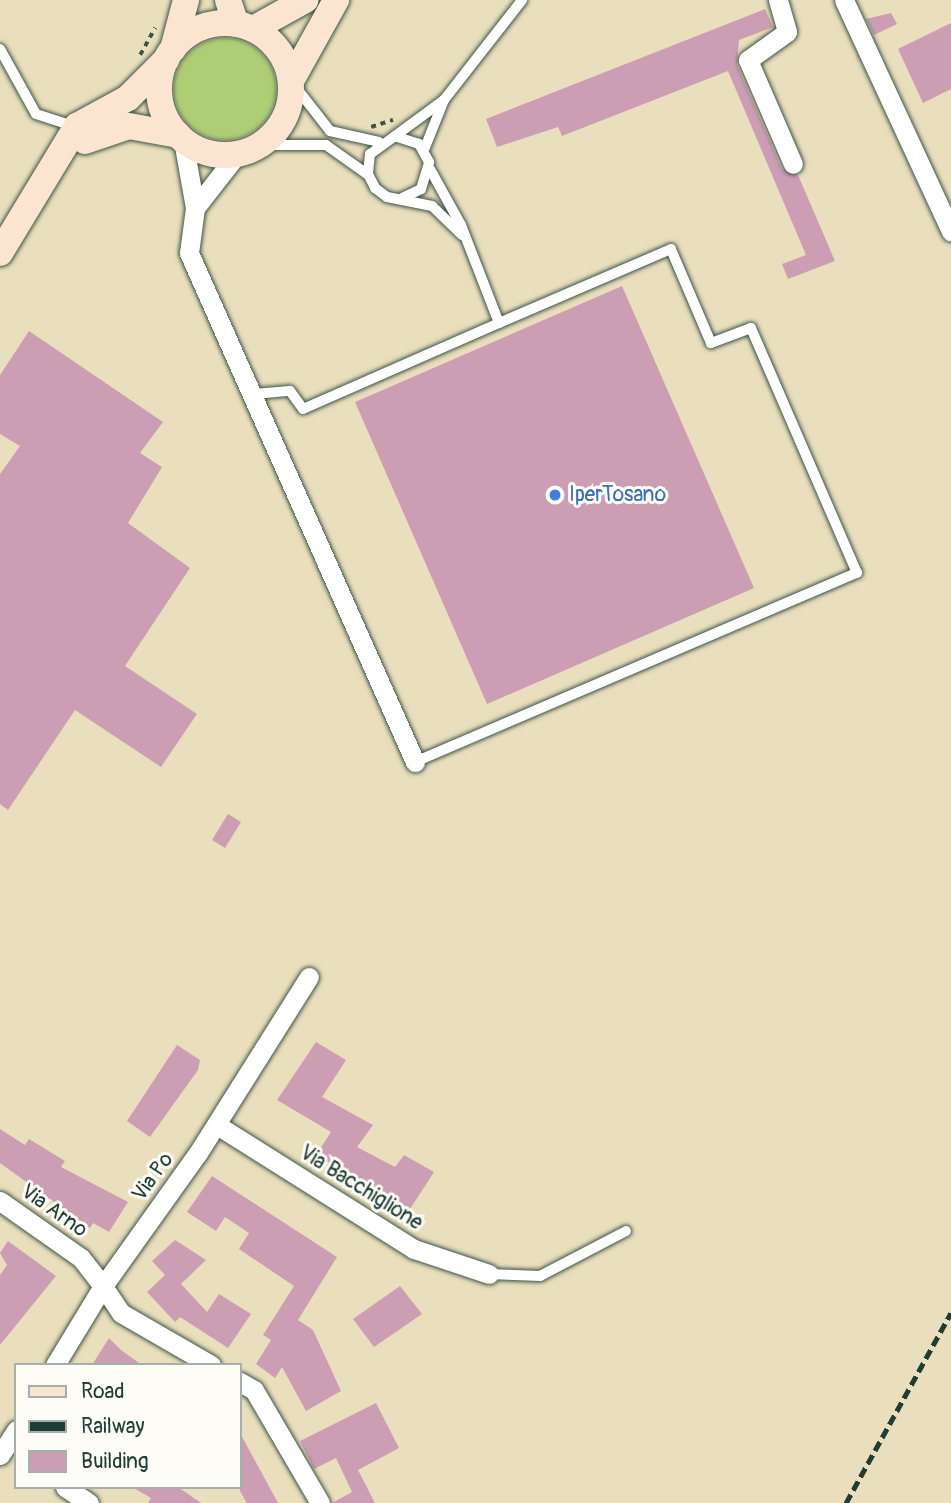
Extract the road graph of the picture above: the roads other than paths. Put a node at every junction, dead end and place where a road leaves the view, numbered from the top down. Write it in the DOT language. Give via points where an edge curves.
graph roads {
  1 [pos="186,0"];
  2 [pos="305,0"];
  3 [pos="336,0"];
  4 [pos="522,0"];
  5 [pos="778,0"];
  6 [pos="844,0"];
  7 [pos="239,18"];
  8 [pos="0,49"];
  9 [pos="170,54"];
  10 [pos="291,81"];
  11 [pos="444,100"];
  12 [pos="77,126"];
  13 [pos="395,136"];
  14 [pos="181,138"];
  15 [pos="379,142"];
  16 [pos="248,149"];
  17 [pos="424,150"];
  18 [pos="793,164"];
  19 [pos="430,169"];
  20 [pos="368,174"];
  21 [pos="46,182"];
  22 [pos="402,198"];
  23 [pos="195,208"];
  24 [pos="951,233"];
  25 [pos="462,234"];
  26 [pos="0,254"];
  27 [pos="499,323"];
  28 [pos="254,394"];
  29 [pos="415,762"];
  30 [pos="309,977"];
  31 [pos="217,1125"];
  32 [pos="0,1201"];
  33 [pos="626,1231"];
  34 [pos="489,1273"];
  35 [pos="103,1286"];
  36 [pos="56,1363"];
  37 [pos="208,1363"];
  38 [pos="242,1383"];
  39 [pos="14,1434"];
  40 [pos="5,1451"];
  41 [pos="68,1489"];
  42 [pos="89,1503"];
  43 [pos="320,1503"];
  1 -- 9 [label="main road"];
  2 -- 7 [label="main road"];
  3 -- 10 [label="main road"];
  4 -- 11 [label="lane"];
  5 -- 18 [label="street" via="787,32 748,60"];
  6 -- 24 [label="street"];
  7 -- 9 [label="main road" via="201,28"];
  7 -- 10 [label="main road" via="282,56"];
  8 -- 12 [label="lane" via="36,114"];
  9 -- 12 [label="main road" via="128,98"];
  9 -- 14 [label="main road" via="159,91"];
  10 -- 15 [label="lane" via="330,131"];
  10 -- 16 [label="main road" via="283,121"];
  11 -- 13 [label="lane"];
  11 -- 17 [label="lane"];
  12 -- 21 [label="main road"];
  13 -- 15 [label="lane"];
  13 -- 17 [label="lane"];
  14 -- 16 [label="main road" via="211,153"];
  14 -- 21 [label="main road" via="129,125 100,132"];
  14 -- 23 [label="street"];
  15 -- 20 [label="lane" via="368,160"];
  16 -- 20 [label="lane" via="326,145"];
  16 -- 23 [label="street"];
  17 -- 19 [label="lane"];
  19 -- 22 [label="lane" via="421,189"];
  19 -- 25 [label="lane"];
  20 -- 22 [label="lane" via="380,193"];
  21 -- 26 [label="main road"];
  22 -- 25 [label="lane" via="432,206"];
  23 -- 28 [label="street" via="189,253"];
  25 -- 27 [label="lane"];
  27 -- 28 [label="lane" via="303,409 290,391"];
  27 -- 29 [label="lane" via="671,248 711,343 751,328 856,573"];
  28 -- 29 [label="street"];
  30 -- 31 [label="street, Via Po"];
  31 -- 34 [label="street, Via Bacchiglione" via="414,1249"];
  31 -- 35 [label="street, Via Po"];
  32 -- 35 [label="street, Via Arno" via="81,1258"];
  33 -- 34 [label="lane" via="540,1276"];
  35 -- 36 [label="street"];
  35 -- 37 [label="street" via="121,1313"];
  38 -- 43 [label="street" via="254,1390"];
  39 -- 40 [label="street"];
  41 -- 42 [label="street"];
}
